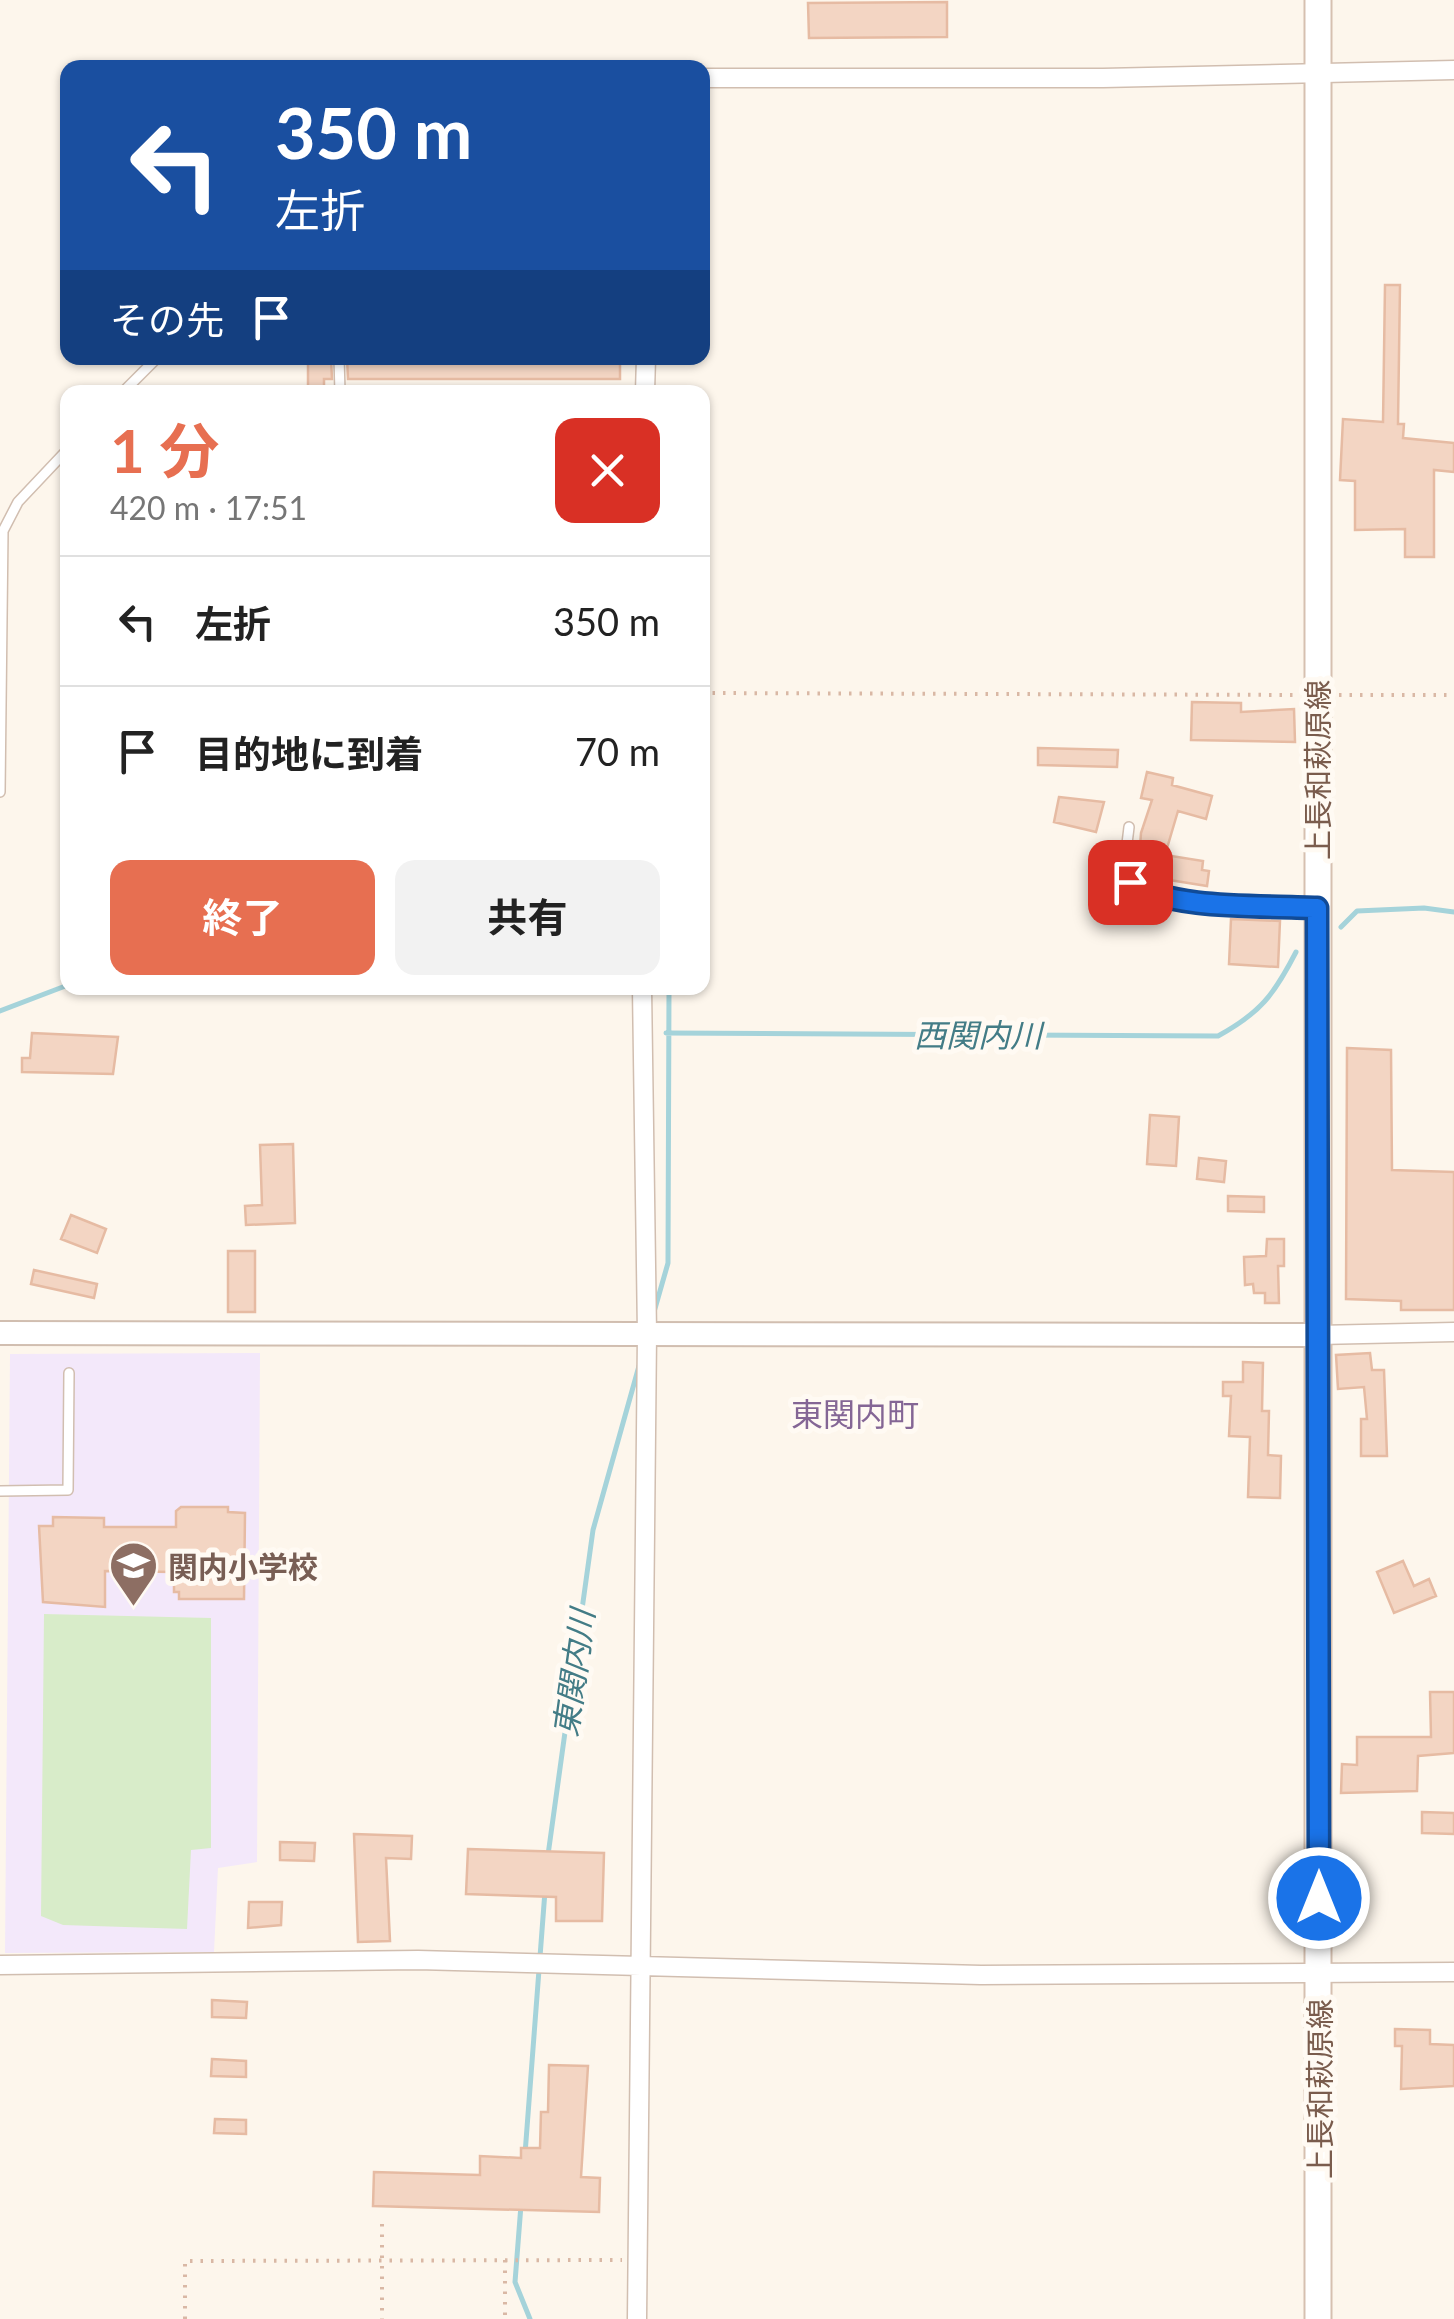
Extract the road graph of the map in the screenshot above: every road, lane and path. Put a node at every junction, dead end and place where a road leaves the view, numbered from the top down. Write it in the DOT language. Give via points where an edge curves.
graph roads {
  1 [pos="1318,0"];
  2 [pos="1454,70"];
  3 [pos="1317,72"];
  4 [pos="710,78"];
  5 [pos="150,365"];
  6 [pos="130,385"];
  7 [pos="60,457"];
  8 [pos="710,693"];
  9 [pos="1318,695"];
  10 [pos="1454,696"];
  11 [pos="0,792"];
  12 [pos="1129,828"];
  13 [pos="1317,908"];
  14 [pos="642,995"];
  15 [pos="1454,1332"];
  16 [pos="0,1333"];
  17 [pos="647,1334"];
  18 [pos="1318,1335"];
  19 [pos="70,1374"];
  20 [pos="0,1492"];
  21 [pos="0,1964"];
  22 [pos="642,1966"];
  23 [pos="1319,1972"];
  24 [pos="1454,1972"];
  25 [pos="382,2224"];
  26 [pos="382,2260"];
  27 [pos="505,2260"];
  28 [pos="635,2260"];
  29 [pos="185,2319"];
  30 [pos="382,2319"];
  31 [pos="505,2319"];
  32 [pos="636,2319"];
  33 [pos="1318,2319"];
  1 -- 3 [label="main road, 上長和萩原線"];
  2 -- 3 [label="street"];
  3 -- 4 [label="street"];
  3 -- 9 [label="main road, 上長和萩原線"];
  5 -- 6 [label="lane"];
  7 -- 11 [label="lane" via="18,502 3,531"];
  8 -- 9 [label="path"];
  9 -- 10 [label="path"];
  9 -- 13 [label="main road, 上長和萩原線"];
  12 -- 13 [label="lane" via="1124,868 1145,893"];
  13 -- 18 [label="main road, 上長和萩原線"];
  14 -- 17 [label="street"];
  15 -- 18 [label="street"];
  16 -- 17 [label="street"];
  17 -- 18 [label="street"];
  17 -- 22 [label="street"];
  18 -- 23 [label="main road, 上長和萩原線"];
  19 -- 20 [label="lane" via="68,1490"];
  21 -- 22 [label="street" via="418,1960"];
  22 -- 23 [label="street" via="981,1975"];
  22 -- 28 [label="street"];
  23 -- 24 [label="street"];
  23 -- 33 [label="main road, 上長和萩原線"];
  25 -- 26 [label="path"];
  26 -- 27 [label="path"];
  26 -- 29 [label="path" via="185,2261"];
  26 -- 30 [label="path"];
  27 -- 28 [label="path"];
  27 -- 31 [label="path"];
  28 -- 32 [label="street"];
}
